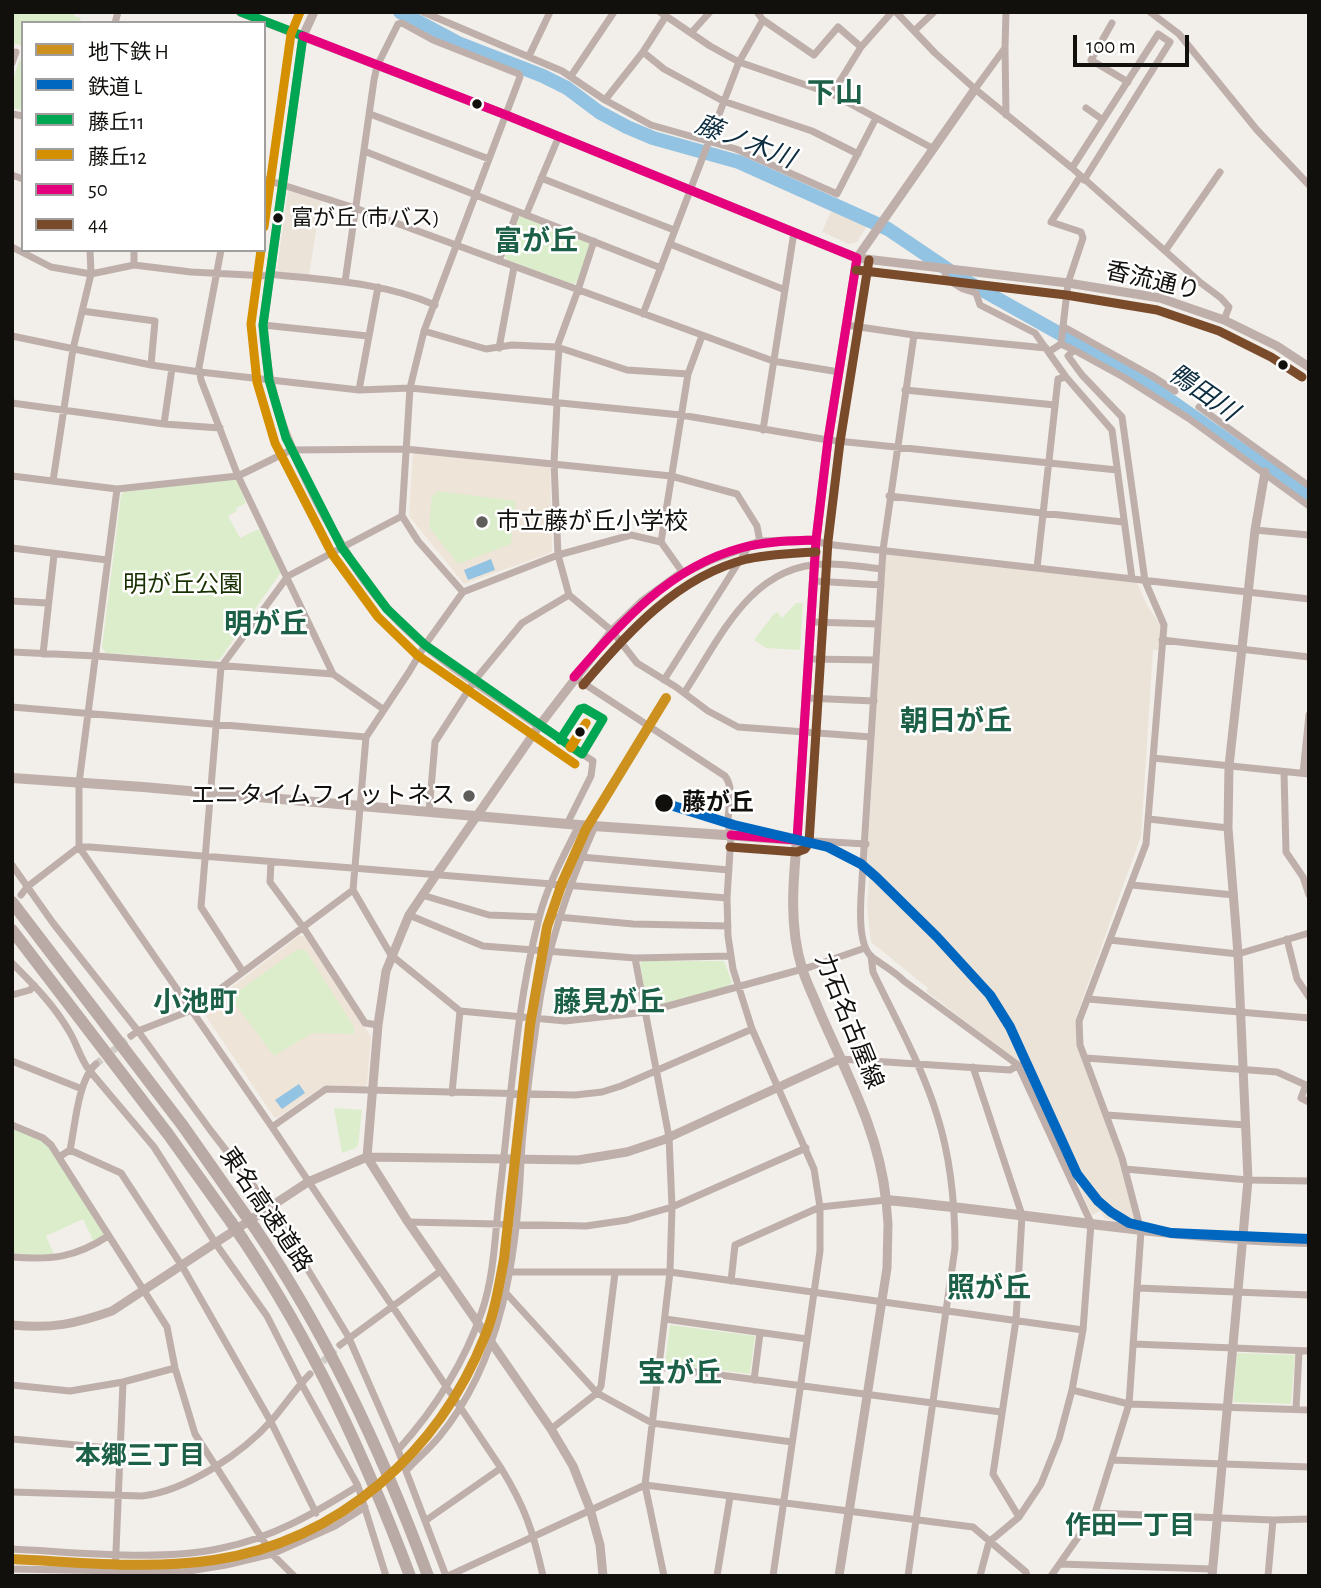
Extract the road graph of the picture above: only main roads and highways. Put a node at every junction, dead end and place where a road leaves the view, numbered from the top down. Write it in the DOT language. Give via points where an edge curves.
graph roads {
  1 [pos="12,778"];
  2 [pos="16,898"];
  3 [pos="12,930"];
  4 [pos="1309,1242"];
  5 [pos="410,1576"];
  6 [pos="428,1576"];
  1 -- 4 [label="main road, 力石名古屋線" via="797,840 793,895 802,968 869,1122 886,1200 1141,1231"];
  2 -- 6 [label="highway, 東名高速道路, bridge" via="183,1126 303,1304 359,1410"];
  3 -- 5 [label="highway, 東名高速道路, bridge" via="169,1135 288,1310 371,1475"];
}
